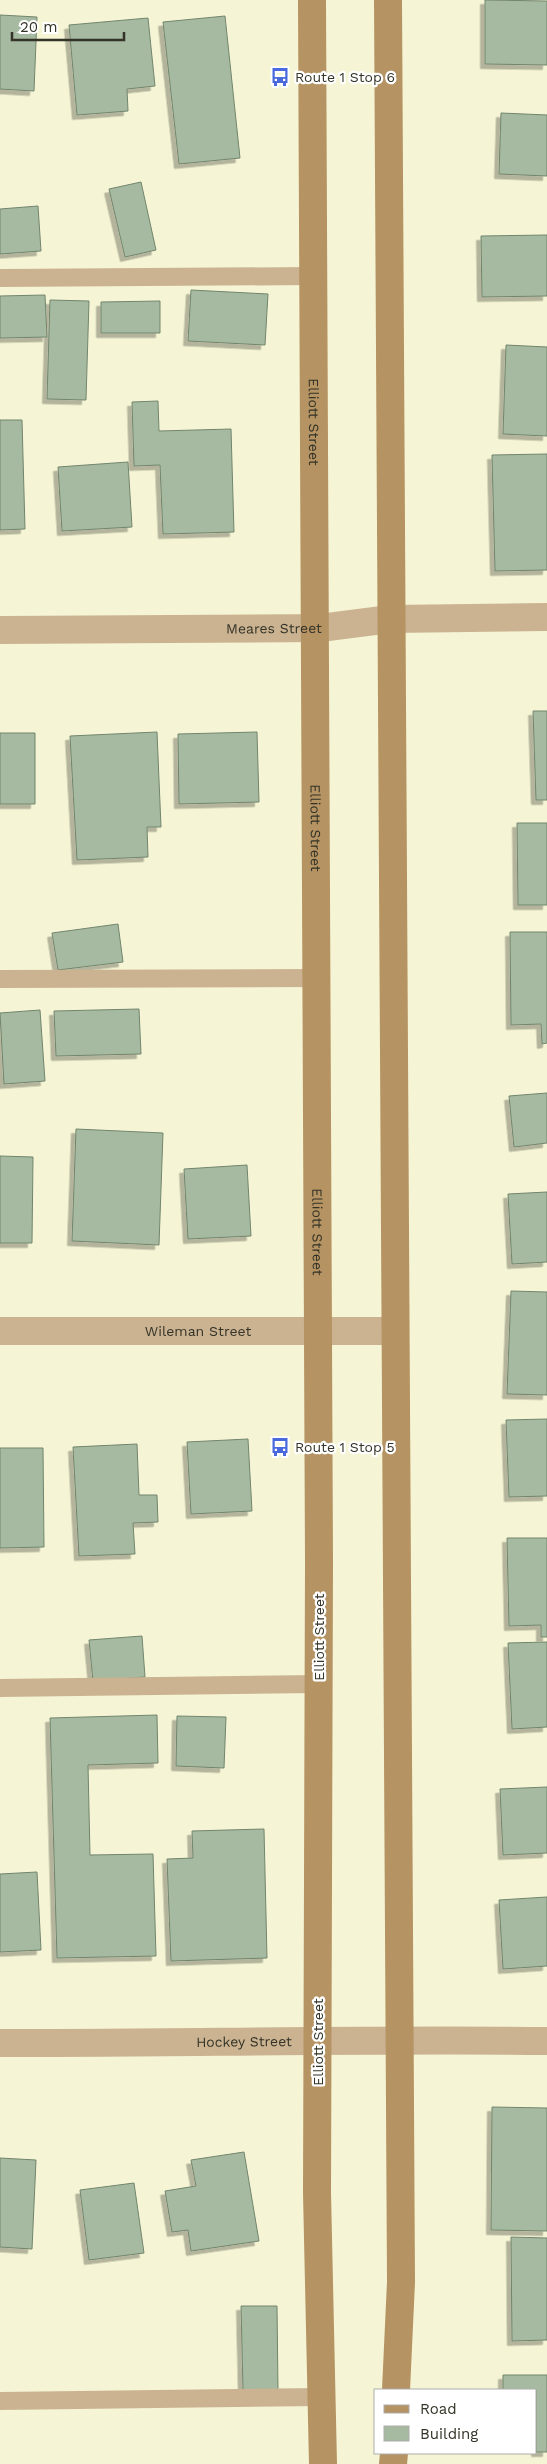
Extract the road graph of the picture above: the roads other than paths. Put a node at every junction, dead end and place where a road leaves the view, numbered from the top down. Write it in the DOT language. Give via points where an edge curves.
graph roads {
  1 [pos="312,0"];
  2 [pos="388,0"];
  3 [pos="313,276"];
  4 [pos="0,278"];
  5 [pos="547,617"];
  6 [pos="390,619"];
  7 [pos="315,628"];
  8 [pos="0,630"];
  9 [pos="316,978"];
  10 [pos="0,979"];
  11 [pos="318,1330"];
  12 [pos="0,1331"];
  13 [pos="395,1331"];
  14 [pos="318,1684"];
  15 [pos="0,1688"];
  16 [pos="399,2040"];
  17 [pos="547,2041"];
  18 [pos="318,2042"];
  19 [pos="0,2043"];
  20 [pos="396,2389"];
  21 [pos="322,2397"];
  22 [pos="0,2401"];
  23 [pos="323,2464"];
  1 -- 3 [label="main road, Elliott Street"];
  2 -- 6 [label="main road"];
  3 -- 4 [label="lane"];
  3 -- 7 [label="main road, Elliott Street"];
  5 -- 6 [label="street, Meares Street"];
  6 -- 7 [label="street, Meares Street"];
  6 -- 13 [label="main road"];
  7 -- 8 [label="street, Meares Street"];
  7 -- 9 [label="main road, Elliott Street"];
  9 -- 10 [label="lane"];
  9 -- 11 [label="main road, Elliott Street"];
  11 -- 12 [label="street, Wileman Street"];
  11 -- 13 [label="street, Wileman Street"];
  11 -- 14 [label="main road, Elliott Street"];
  13 -- 16 [label="main road"];
  14 -- 15 [label="lane"];
  14 -- 18 [label="main road, Elliott Street"];
  16 -- 17 [label="street, Hockey Street"];
  16 -- 18 [label="street, Hockey Street"];
  16 -- 20 [label="main road" via="401,2282"];
  18 -- 19 [label="street, Hockey Street"];
  18 -- 21 [label="main road, Elliott Street" via="317,2193"];
  21 -- 22 [label="lane"];
  21 -- 23 [label="main road, Elliott Street"];
}
